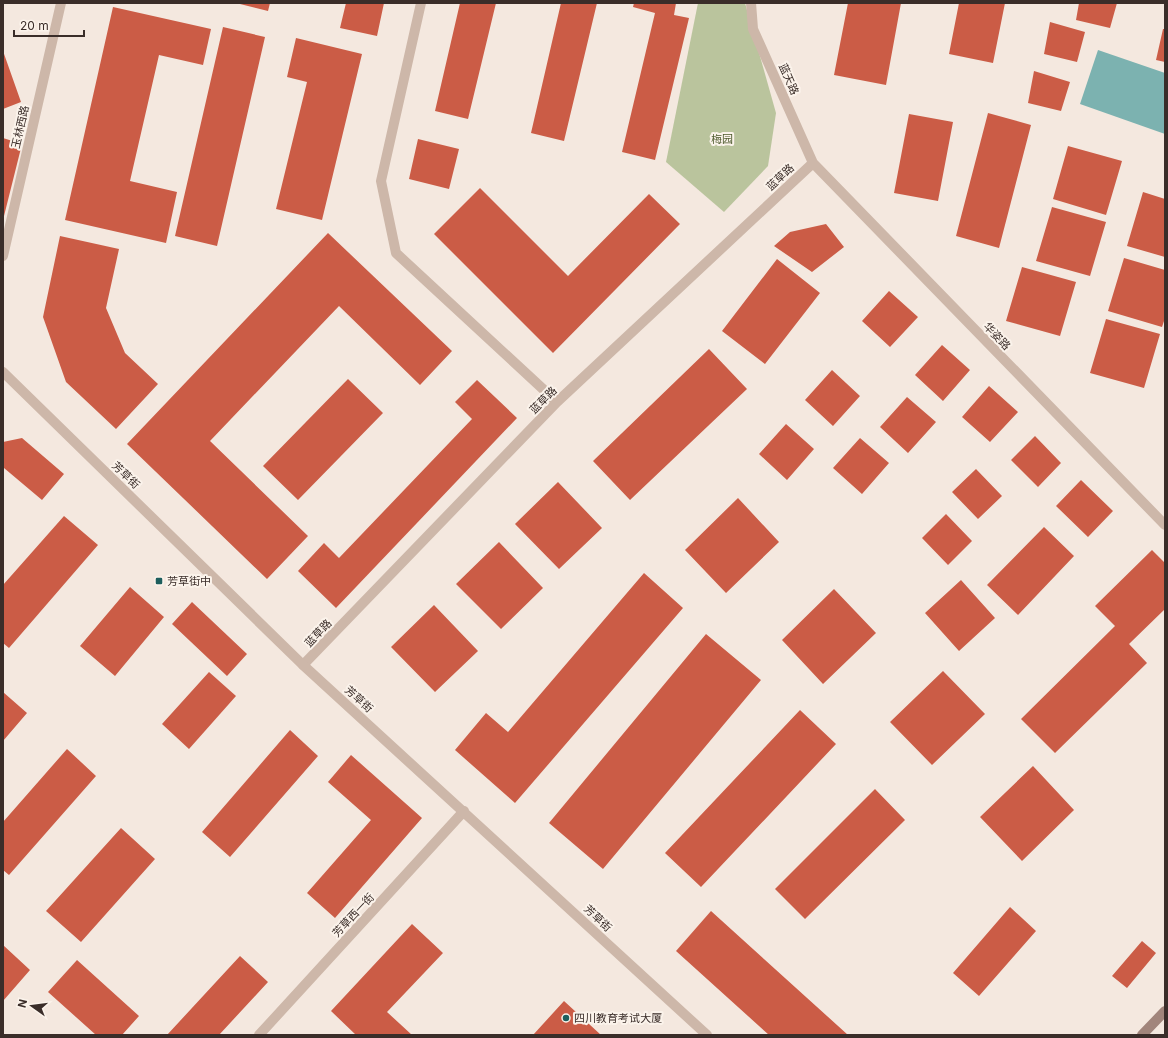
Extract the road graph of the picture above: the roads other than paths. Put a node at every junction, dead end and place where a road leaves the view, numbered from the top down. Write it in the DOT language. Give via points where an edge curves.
graph roads {
  1 [pos="61,3"];
  2 [pos="421,3"];
  3 [pos="751,3"];
  4 [pos="813,163"];
  5 [pos="3,256"];
  6 [pos="3,372"];
  7 [pos="557,402"];
  8 [pos="1165,525"];
  9 [pos="303,665"];
  10 [pos="464,811"];
  11 [pos="1165,1011"];
  12 [pos="259,1035"];
  13 [pos="707,1035"];
  14 [pos="1142,1035"];
  1 -- 5 [label="street, 玉林西路"];
  2 -- 7 [label="street" via="381,181 396,253"];
  3 -- 4 [label="street, 蓝天路" via="753,28"];
  4 -- 7 [label="street, 蓝草路"];
  4 -- 8 [label="street, 华姿路"];
  6 -- 9 [label="street, 芳草街"];
  7 -- 9 [label="street, 蓝草路"];
  9 -- 10 [label="street, 芳草街"];
  10 -- 12 [label="street, 芳草西一街"];
  10 -- 13 [label="street, 芳草街"];
  11 -- 14 [label="main road"];
}
